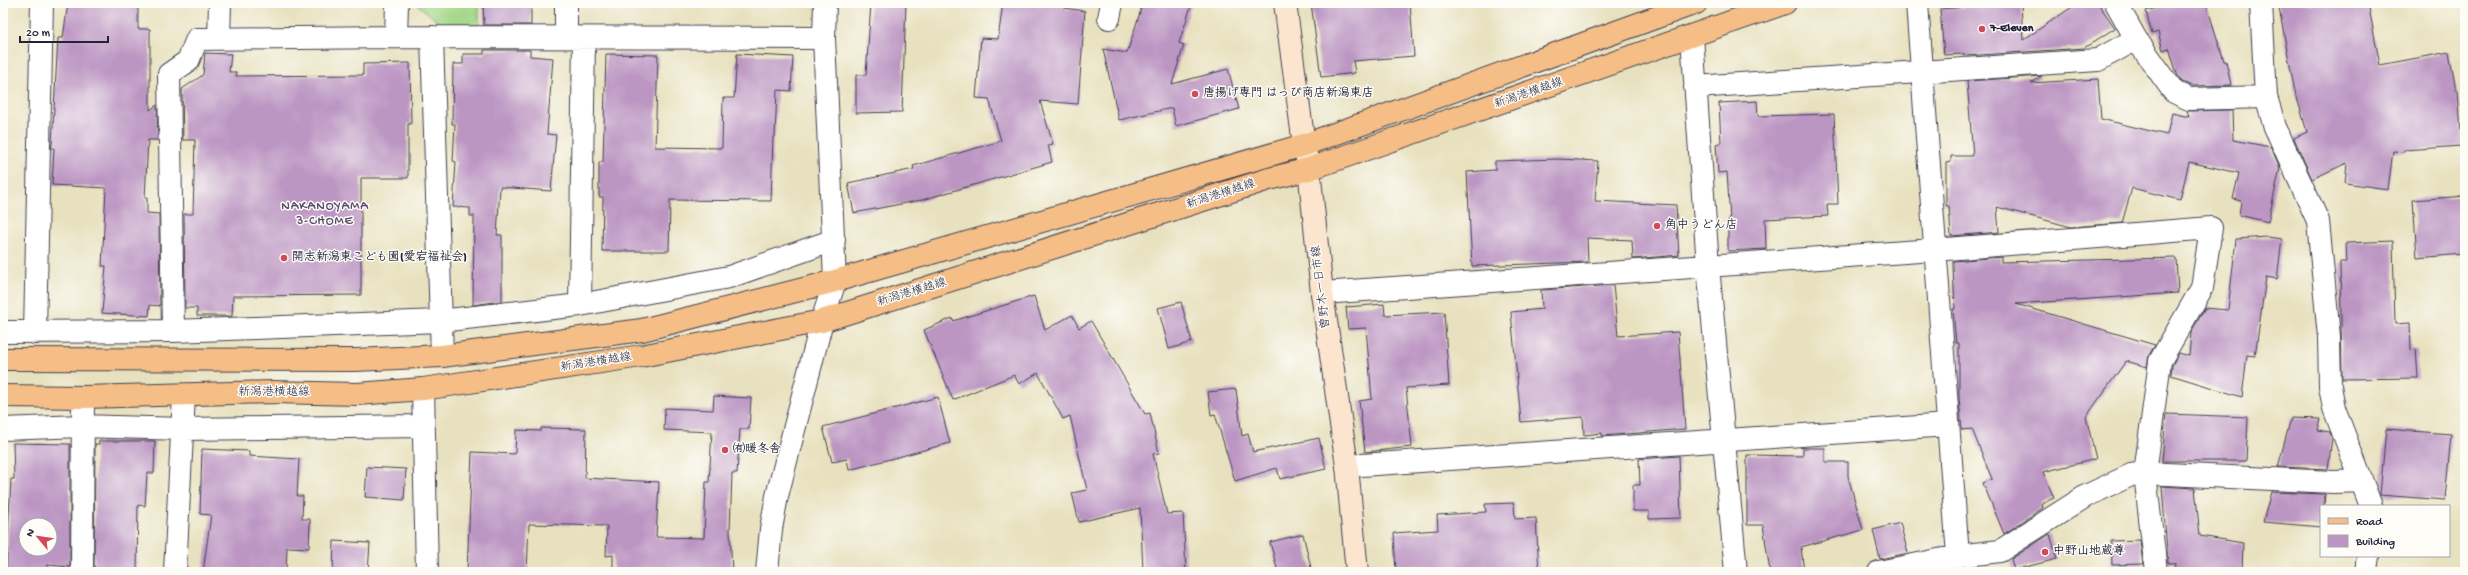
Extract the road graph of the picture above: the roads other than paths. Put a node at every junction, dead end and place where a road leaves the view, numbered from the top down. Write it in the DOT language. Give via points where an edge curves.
graph roads {
  1 [pos="42,3"];
  2 [pos="220,3"];
  3 [pos="397,3"];
  4 [pos="566,3"];
  5 [pos="825,3"];
  6 [pos="1285,3"];
  7 [pos="1696,3"];
  8 [pos="1785,3"];
  9 [pos="1917,3"];
  10 [pos="2116,3"];
  11 [pos="2261,3"];
  12 [pos="396,37"];
  13 [pos="432,37"];
  14 [pos="575,37"];
  15 [pos="1692,37"];
  16 [pos="219,38"];
  17 [pos="824,38"];
  18 [pos="2136,39"];
  19 [pos="1922,72"];
  20 [pos="1696,87"];
  21 [pos="2266,97"];
  22 [pos="1304,145"];
  23 [pos="1309,169"];
  24 [pos="834,240"];
  25 [pos="1934,250"];
  26 [pos="1708,266"];
  27 [pos="835,281"];
  28 [pos="1322,293"];
  29 [pos="580,305"];
  30 [pos="440,321"];
  31 [pos="822,321"];
  32 [pos="173,331"];
  33 [pos="3,332"];
  34 [pos="35,332"];
  35 [pos="442,356"];
  36 [pos="3,359"];
  37 [pos="423,389"];
  38 [pos="184,395"];
  39 [pos="3,396"];
  40 [pos="83,397"];
  41 [pos="1948,425"];
  42 [pos="81,426"];
  43 [pos="424,426"];
  44 [pos="3,429"];
  45 [pos="183,429"];
  46 [pos="1725,442"];
  47 [pos="1347,466"];
  48 [pos="2145,473"];
  49 [pos="2361,481"];
  50 [pos="2371,505"];
  51 [pos="1958,556"];
  52 [pos="2368,557"];
  53 [pos="82,572"];
  54 [pos="175,572"];
  55 [pos="427,572"];
  56 [pos="767,572"];
  57 [pos="1357,572"];
  58 [pos="1736,572"];
  59 [pos="1879,572"];
  60 [pos="2156,572"];
  61 [pos="2366,572"];
  1 -- 34 [label="street"];
  2 -- 16 [label="street"];
  3 -- 12 [label="street"];
  4 -- 14 [label="street"];
  5 -- 17 [label="street"];
  6 -- 22 [label="main road, 曽野木一日市線"];
  7 -- 22 [label="main road, 新潟港横越線"];
  8 -- 15 [label="main road, 新潟港横越線"];
  9 -- 19 [label="street"];
  10 -- 18 [label="street"];
  11 -- 21 [label="street"];
  12 -- 13 [label="street"];
  12 -- 16 [label="street"];
  13 -- 14 [label="street"];
  13 -- 30 [label="street"];
  14 -- 17 [label="street"];
  14 -- 29 [label="street"];
  15 -- 20 [label="street"];
  15 -- 23 [label="main road, 新潟港横越線"];
  16 -- 32 [label="street" via="197,39 188,61 169,74"];
  17 -- 24 [label="street"];
  18 -- 19 [label="street" via="2098,60"];
  18 -- 21 [label="street" via="2174,92 2189,100"];
  19 -- 20 [label="street"];
  19 -- 25 [label="street"];
  20 -- 26 [label="street"];
  21 -- 49 [label="street" via="2275,127 2318,221 2329,337 2330,386 2334,408"];
  22 -- 23 [label="main road, 曽野木一日市線"];
  22 -- 27 [label="main road, 新潟港横越線"];
  23 -- 28 [label="main road, 曽野木一日市線"];
  23 -- 31 [label="main road, 新潟港横越線" via="1269,179"];
  24 -- 27 [label="street"];
  24 -- 29 [label="street" via="730,277"];
  25 -- 26 [label="street"];
  25 -- 41 [label="street"];
  25 -- 48 [label="street" via="2211,228 2202,288 2160,361"];
  26 -- 28 [label="street"];
  26 -- 46 [label="street"];
  27 -- 31 [label="street"];
  27 -- 35 [label="main road, 新潟港横越線" via="642,330"];
  28 -- 47 [label="main road, 曽野木一日市線"];
  29 -- 30 [label="street"];
  30 -- 32 [label="street"];
  30 -- 35 [label="street"];
  31 -- 37 [label="main road, 新潟港横越線" via="641,356"];
  31 -- 56 [label="street" via="777,496"];
  32 -- 34 [label="street"];
  33 -- 34 [label="street"];
  35 -- 36 [label="main road, 新潟港横越線" via="355,360"];
  37 -- 38 [label="main road, 新潟港横越線" via="357,394 273,392"];
  37 -- 43 [label="street"];
  38 -- 40 [label="main road, 新潟港横越線"];
  38 -- 45 [label="street"];
  39 -- 40 [label="main road, 新潟港横越線"];
  40 -- 42 [label="street"];
  41 -- 46 [label="street"];
  41 -- 51 [label="street"];
  42 -- 44 [label="street"];
  42 -- 45 [label="street"];
  42 -- 53 [label="street"];
  43 -- 45 [label="street"];
  43 -- 55 [label="street"];
  45 -- 54 [label="street"];
  46 -- 47 [label="street"];
  46 -- 58 [label="street"];
  47 -- 57 [label="main road, 曽野木一日市線"];
  48 -- 49 [label="street"];
  48 -- 51 [label="street" via="2131,475 2086,496 2000,551"];
  48 -- 60 [label="street"];
  49 -- 50 [label="street"];
  51 -- 59 [label="street"];
  52 -- 61 [label="street"];
}
